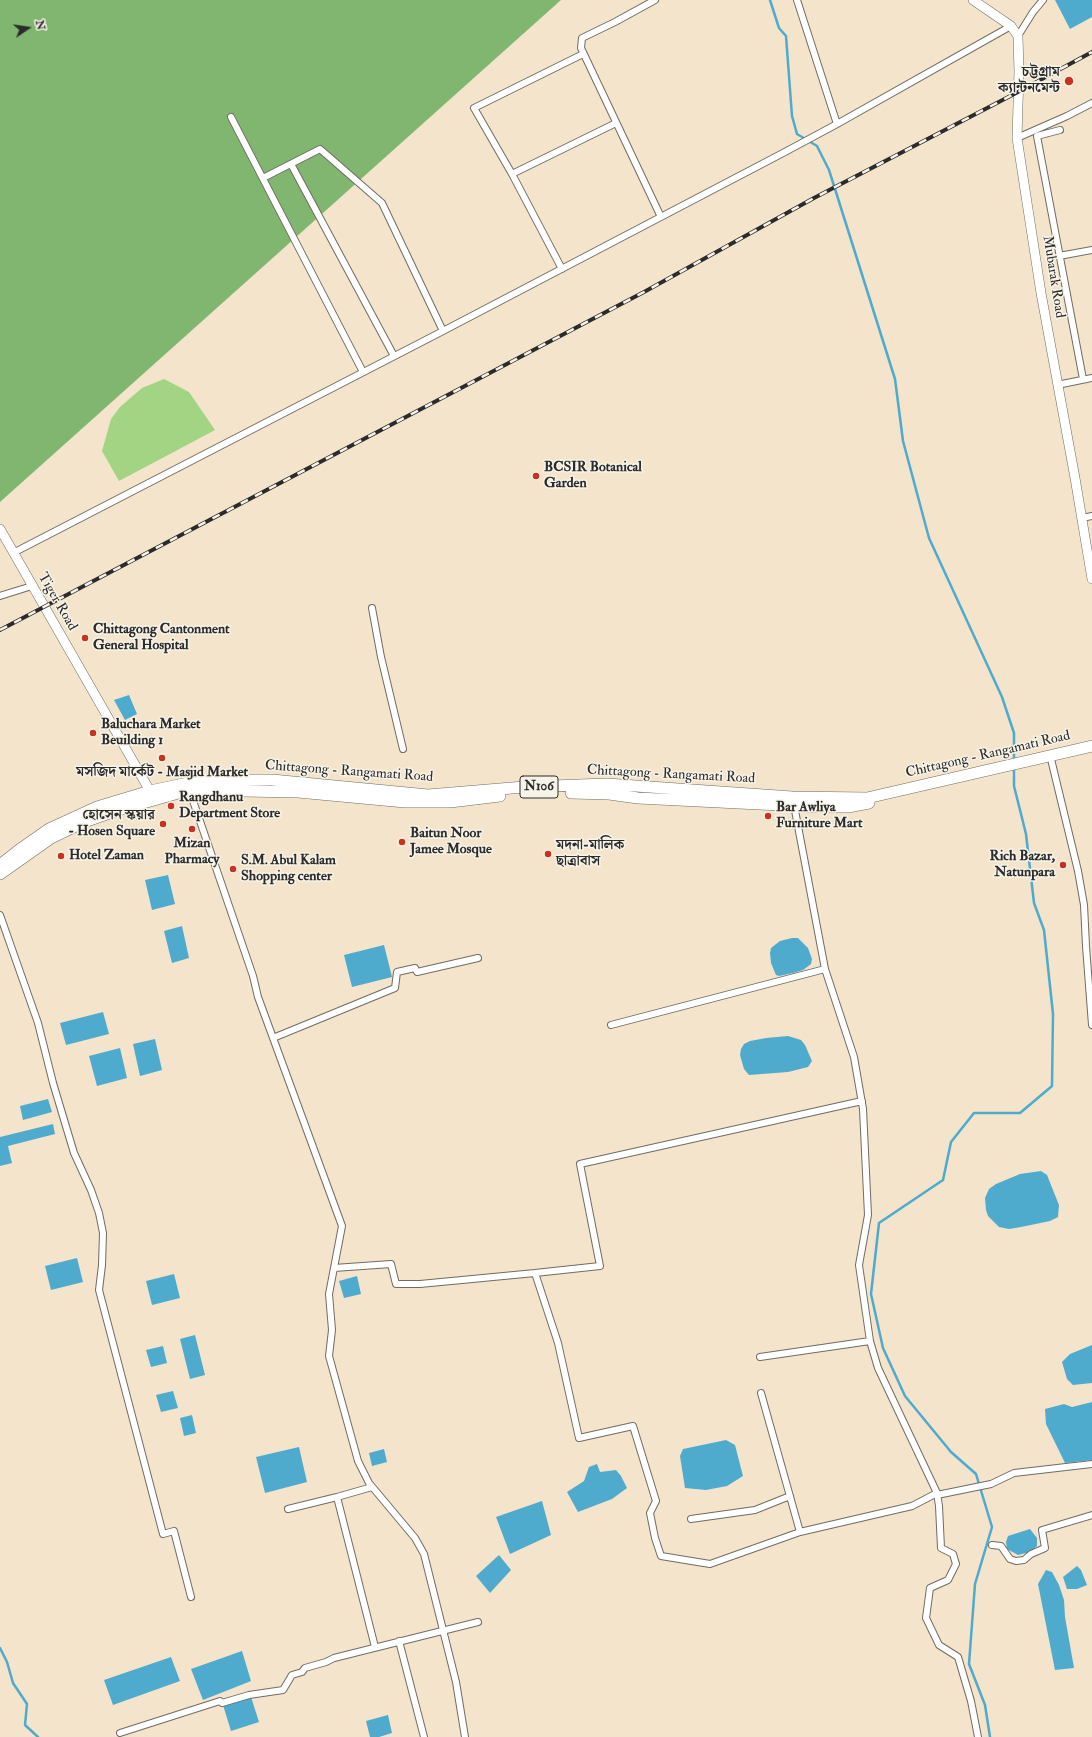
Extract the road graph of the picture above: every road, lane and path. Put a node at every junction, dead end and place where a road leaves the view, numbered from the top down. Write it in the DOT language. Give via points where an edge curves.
graph roads {
  1 [pos="655,0"];
  2 [pos="797,0"];
  3 [pos="973,0"];
  4 [pos="1043,0"];
  5 [pos="1011,26"];
  6 [pos="1018,36"];
  7 [pos="584,54"];
  8 [pos="1092,103"];
  9 [pos="231,118"];
  10 [pos="616,123"];
  11 [pos="837,124"];
  12 [pos="1060,130"];
  13 [pos="1017,138"];
  14 [pos="291,164"];
  15 [pos="512,174"];
  16 [pos="263,178"];
  17 [pos="661,217"];
  18 [pos="1092,250"];
  19 [pos="1059,256"];
  20 [pos="562,269"];
  21 [pos="443,331"];
  22 [pos="394,356"];
  23 [pos="363,372"];
  24 [pos="1092,378"];
  25 [pos="1083,379"];
  26 [pos="1057,385"];
  27 [pos="1092,516"];
  28 [pos="1082,518"];
  29 [pos="0,529"];
  30 [pos="13,553"];
  31 [pos="1092,579"];
  32 [pos="32,586"];
  33 [pos="0,596"];
  34 [pos="372,608"];
  35 [pos="1092,746"];
  36 [pos="403,749"];
  37 [pos="1092,754"];
  38 [pos="1051,758"];
  39 [pos="189,787"];
  40 [pos="150,791"];
  41 [pos="793,802"];
  42 [pos="0,865"];
  43 [pos="0,874"];
  44 [pos="0,915"];
  45 [pos="478,958"];
  46 [pos="825,969"];
  47 [pos="611,1025"];
  48 [pos="1092,1025"];
  49 [pos="273,1038"];
  50 [pos="862,1101"];
  51 [pos="334,1268"];
  52 [pos="536,1273"];
  53 [pos="870,1341"];
  54 [pos="760,1357"];
  55 [pos="761,1393"];
  56 [pos="1092,1464"];
  57 [pos="372,1487"];
  58 [pos="937,1494"];
  59 [pos="790,1496"];
  60 [pos="338,1497"];
  61 [pos="288,1509"];
  62 [pos="1092,1515"];
  63 [pos="691,1519"];
  64 [pos="800,1532"];
  65 [pos="992,1545"];
  66 [pos="190,1597"];
  67 [pos="478,1622"];
  68 [pos="444,1630"];
  69 [pos="399,1641"];
  70 [pos="375,1647"];
  71 [pos="120,1733"];
  72 [pos="424,1737"];
  73 [pos="465,1737"];
  74 [pos="978,1737"];
  1 -- 7 [label="street" via="582,38 581,48"];
  2 -- 11 [label="street"];
  3 -- 5 [label="street"];
  4 -- 6 [label="street"];
  5 -- 6 [label="street"];
  5 -- 11 [label="street"];
  6 -- 13 [label="street, Mubarak Road"];
  7 -- 10 [label="street"];
  7 -- 15 [label="street" via="474,108"];
  8 -- 13 [label="street"];
  9 -- 16 [label="street"];
  10 -- 15 [label="street"];
  10 -- 17 [label="street"];
  11 -- 17 [label="street"];
  12 -- 19 [label="street" via="1037,136"];
  13 -- 26 [label="street, Mubarak Road"];
  14 -- 16 [label="street"];
  14 -- 21 [label="street" via="320,149 382,203"];
  14 -- 22 [label="street"];
  15 -- 20 [label="street"];
  16 -- 23 [label="street"];
  17 -- 20 [label="street"];
  18 -- 19 [label="street"];
  19 -- 25 [label="street"];
  20 -- 21 [label="street"];
  21 -- 22 [label="street"];
  22 -- 23 [label="street"];
  23 -- 30 [label="street"];
  24 -- 25 [label="street"];
  25 -- 26 [label="street"];
  26 -- 28 [label="street, Mubarak Road"];
  27 -- 28 [label="street"];
  28 -- 31 [label="street, Mubarak Road"];
  29 -- 30 [label="street, Tiger Road"];
  30 -- 32 [label="street, Tiger Road"];
  32 -- 33 [label="street"];
  32 -- 40 [label="street, Tiger Road"];
  34 -- 36 [label="street"];
  35 -- 38 [label="highway, Chittagong - Rangamati Road / N106"];
  37 -- 38 [label="highway, Chittagong - Rangamati Road / N106"];
  38 -- 41 [label="highway, Chittagong - Rangamati Road / N106" via="867,798"];
  38 -- 48 [label="street" via="1084,905"];
  39 -- 40 [label="highway, Chittagong - Rangamati Road / N106"];
  39 -- 41 [label="highway, Chittagong - Rangamati Road / N106" via="232,780 272,780 428,795 524,787 607,784"];
  39 -- 43 [label="highway, Chittagong - Rangamati Road / N106" via="78,825 51,838"];
  39 -- 49 [label="street"];
  40 -- 42 [label="highway, Chittagong - Rangamati Road / N106" via="97,807 55,826"];
  41 -- 46 [label="street"];
  44 -- 66 [label="street" via="38,1023 52,1083 74,1153 99,1213 103,1232 99,1290 163,1534 174,1531"];
  45 -- 49 [label="street" via="416,972 415,968 397,972 394,988"];
  46 -- 47 [label="street"];
  46 -- 50 [label="street" via="854,1057"];
  49 -- 51 [label="street" via="342,1226"];
  50 -- 52 [label="street" via="580,1164 600,1266"];
  50 -- 53 [label="street" via="868,1214 859,1265"];
  51 -- 52 [label="street" via="391,1264 396,1284"];
  51 -- 57 [label="street" via="329,1294 332,1330 329,1356 358,1461"];
  52 -- 64 [label="street" via="558,1343 579,1438 633,1426 656,1501 650,1513 654,1538 661,1556 710,1564"];
  53 -- 54 [label="street"];
  53 -- 58 [label="street" via="878,1368"];
  55 -- 59 [label="street"];
  56 -- 58 [label="street" via="1014,1473 991,1484"];
  57 -- 60 [label="street"];
  57 -- 68 [label="street" via="415,1538 424,1554"];
  58 -- 64 [label="street" via="912,1506"];
  58 -- 74 [label="street" via="940,1548 953,1554 956,1564 948,1580 930,1588 926,1618 939,1645 958,1657"];
  59 -- 63 [label="street" via="755,1510"];
  59 -- 64 [label="street"];
  60 -- 61 [label="street"];
  60 -- 70 [label="street"];
  62 -- 65 [label="street" via="1042,1530 1045,1548 1024,1560 1010,1559 1006,1557 1001,1546"];
  67 -- 68 [label="street"];
  68 -- 69 [label="street"];
  68 -- 73 [label="street"];
  69 -- 70 [label="street"];
  69 -- 72 [label="street"];
  70 -- 71 [label="street" via="305,1668 302,1672 292,1675 283,1690 222,1703 220,1701"];
}
